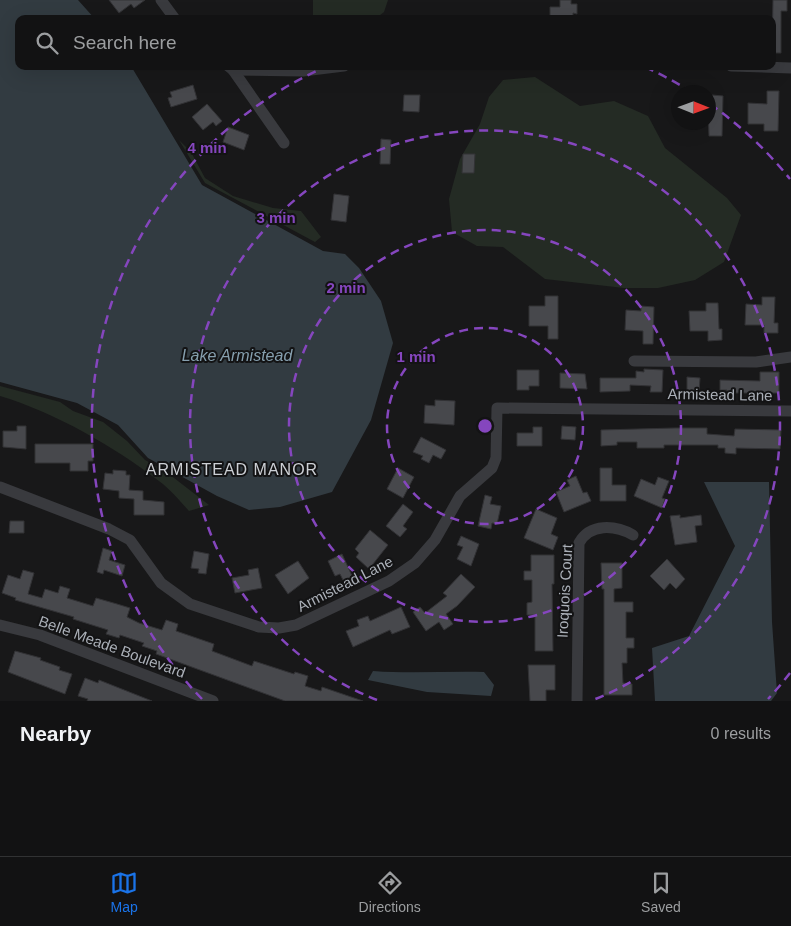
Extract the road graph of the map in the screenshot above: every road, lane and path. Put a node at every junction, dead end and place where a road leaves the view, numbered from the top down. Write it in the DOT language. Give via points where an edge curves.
graph roads {
  1 [pos="161,0"];
  2 [pos="172,15"];
  3 [pos="776,68"];
  4 [pos="791,68"];
  5 [pos="231,70"];
  6 [pos="279,70"];
  7 [pos="311,70"];
  8 [pos="284,143"];
  9 [pos="791,357"];
  10 [pos="634,361"];
  11 [pos="791,411"];
  12 [pos="0,487"];
  13 [pos="633,535"];
  14 [pos="0,625"];
  15 [pos="213,701"];
  16 [pos="577,701"];
  1 -- 2 [label="street"];
  3 -- 4 [label="street"];
  5 -- 8 [label="street"];
  6 -- 7 [label="street"];
  9 -- 10 [label="street" via="756,362"];
  11 -- 12 [label="street, Armistead Lane" via="498,408 496,458 492,468 460,496 435,540 415,563 389,581 296,625 279,628 259,627 190,604 161,583 130,540"];
  13 -- 16 [label="street, Iroquois Court" via="620,528 593,528 584,534 580,543"];
  14 -- 15 [label="street, Belle Meade Boulevard" via="40,635"];
}
